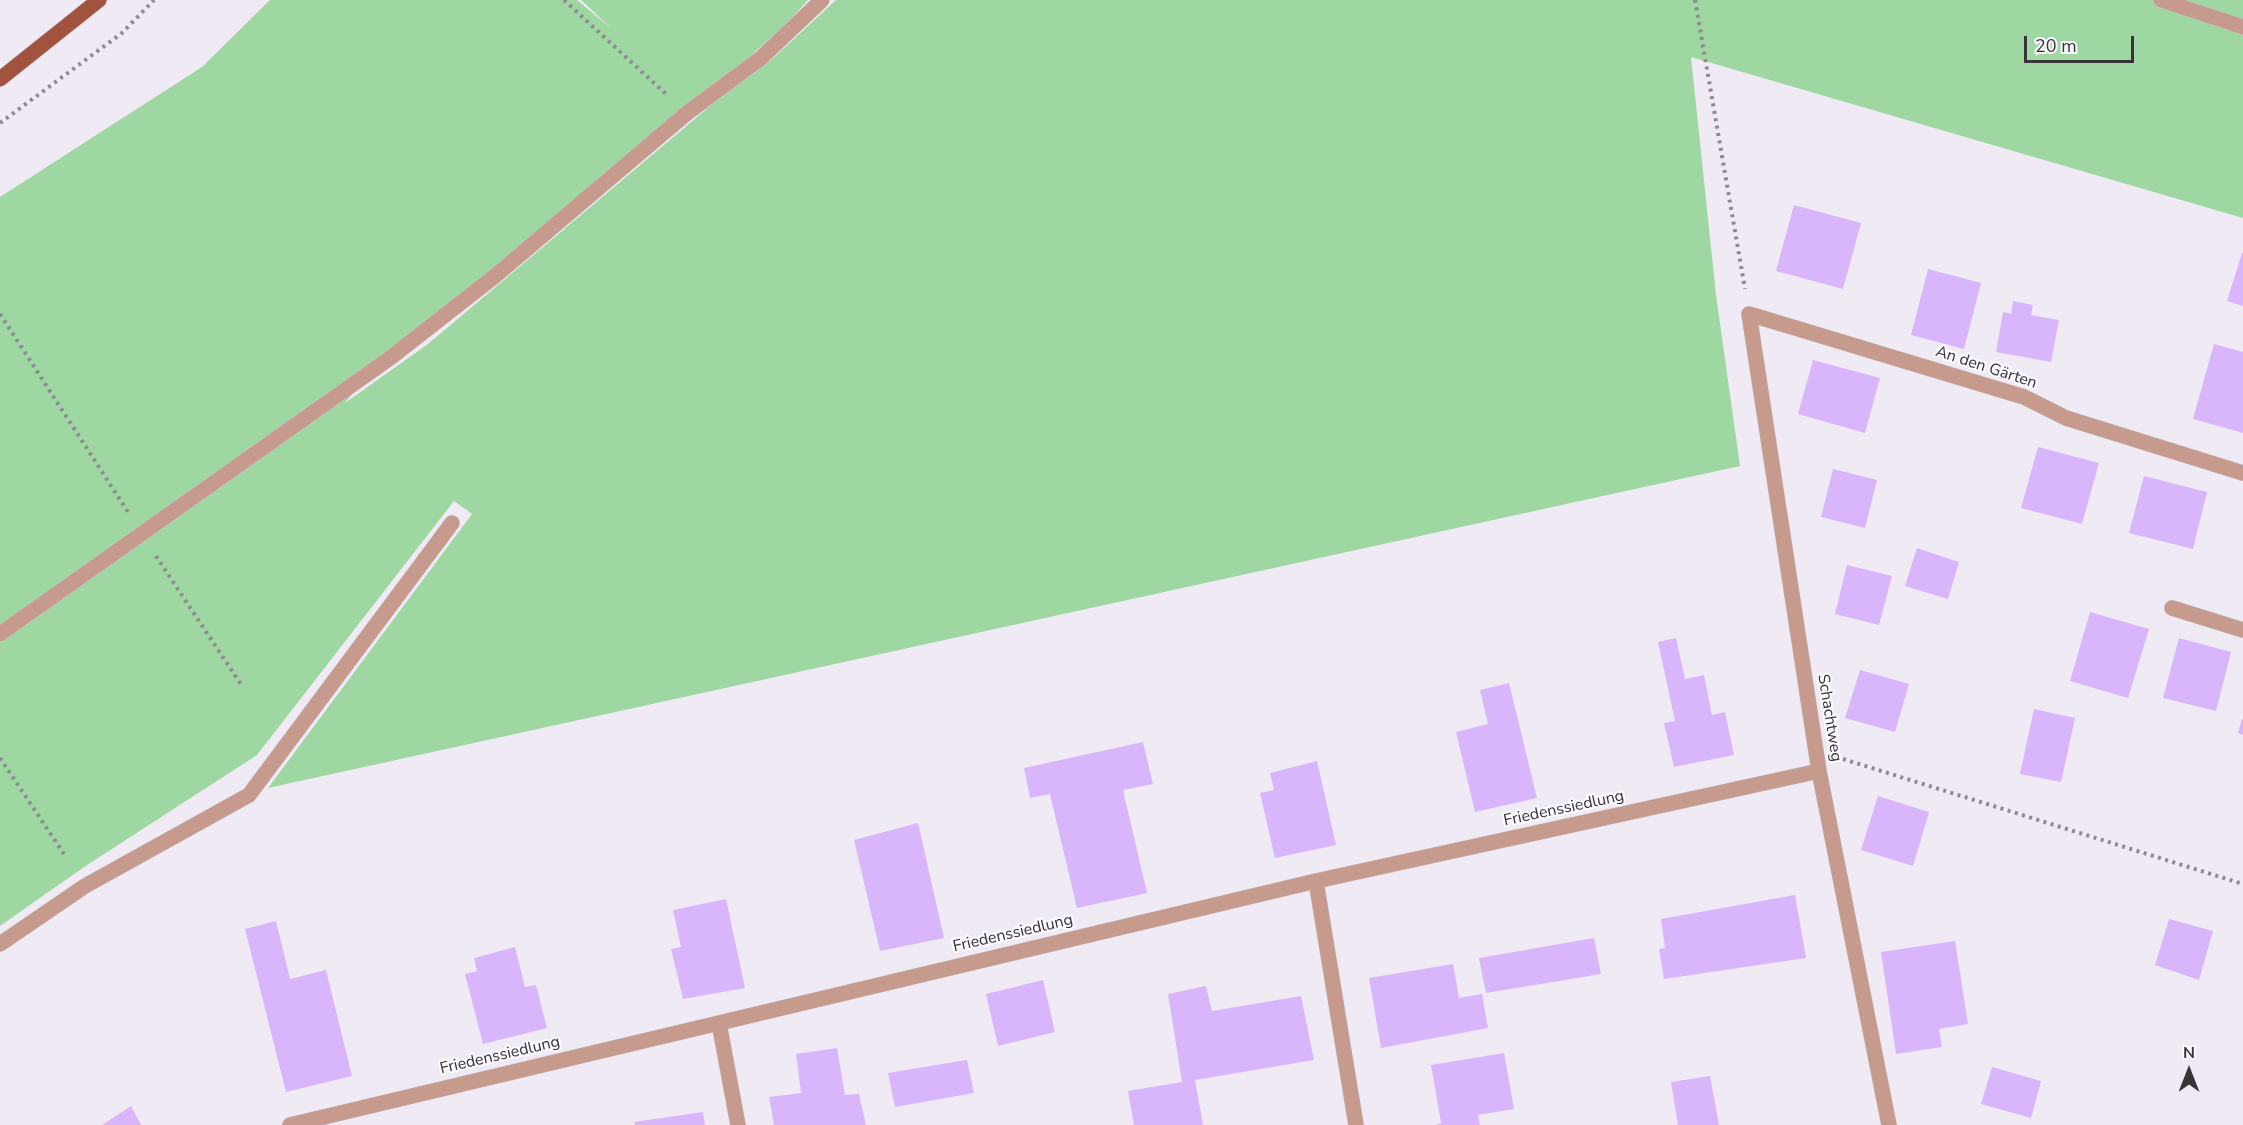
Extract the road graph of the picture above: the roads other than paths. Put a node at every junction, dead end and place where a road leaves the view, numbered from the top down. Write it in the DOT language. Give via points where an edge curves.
graph roads {
  1 [pos="99,0"];
  2 [pos="822,0"];
  3 [pos="2161,0"];
  4 [pos="2243,27"];
  5 [pos="0,80"];
  6 [pos="1749,314"];
  7 [pos="2243,473"];
  8 [pos="452,523"];
  9 [pos="2172,608"];
  10 [pos="2243,630"];
  11 [pos="0,634"];
  12 [pos="1819,771"];
  13 [pos="1316,881"];
  14 [pos="0,944"];
  15 [pos="719,1023"];
  16 [pos="290,1125"];
  17 [pos="738,1125"];
  18 [pos="1356,1125"];
  19 [pos="1889,1125"];
  1 -- 5 [label="main road"];
  2 -- 11 [label="street" via="760,58 687,113 495,276 390,358"];
  3 -- 4 [label="street"];
  6 -- 7 [label="street, An den Gärten" via="2024,397 2066,417"];
  6 -- 12 [label="street, Schachtweg"];
  8 -- 14 [label="street" via="249,795 85,886"];
  9 -- 10 [label="street"];
  12 -- 13 [label="street, Friedenssiedlung"];
  12 -- 19 [label="street, Schachtweg"];
  13 -- 15 [label="street, Friedenssiedlung"];
  13 -- 18 [label="street"];
  15 -- 16 [label="street, Friedenssiedlung"];
  15 -- 17 [label="street"];
}
